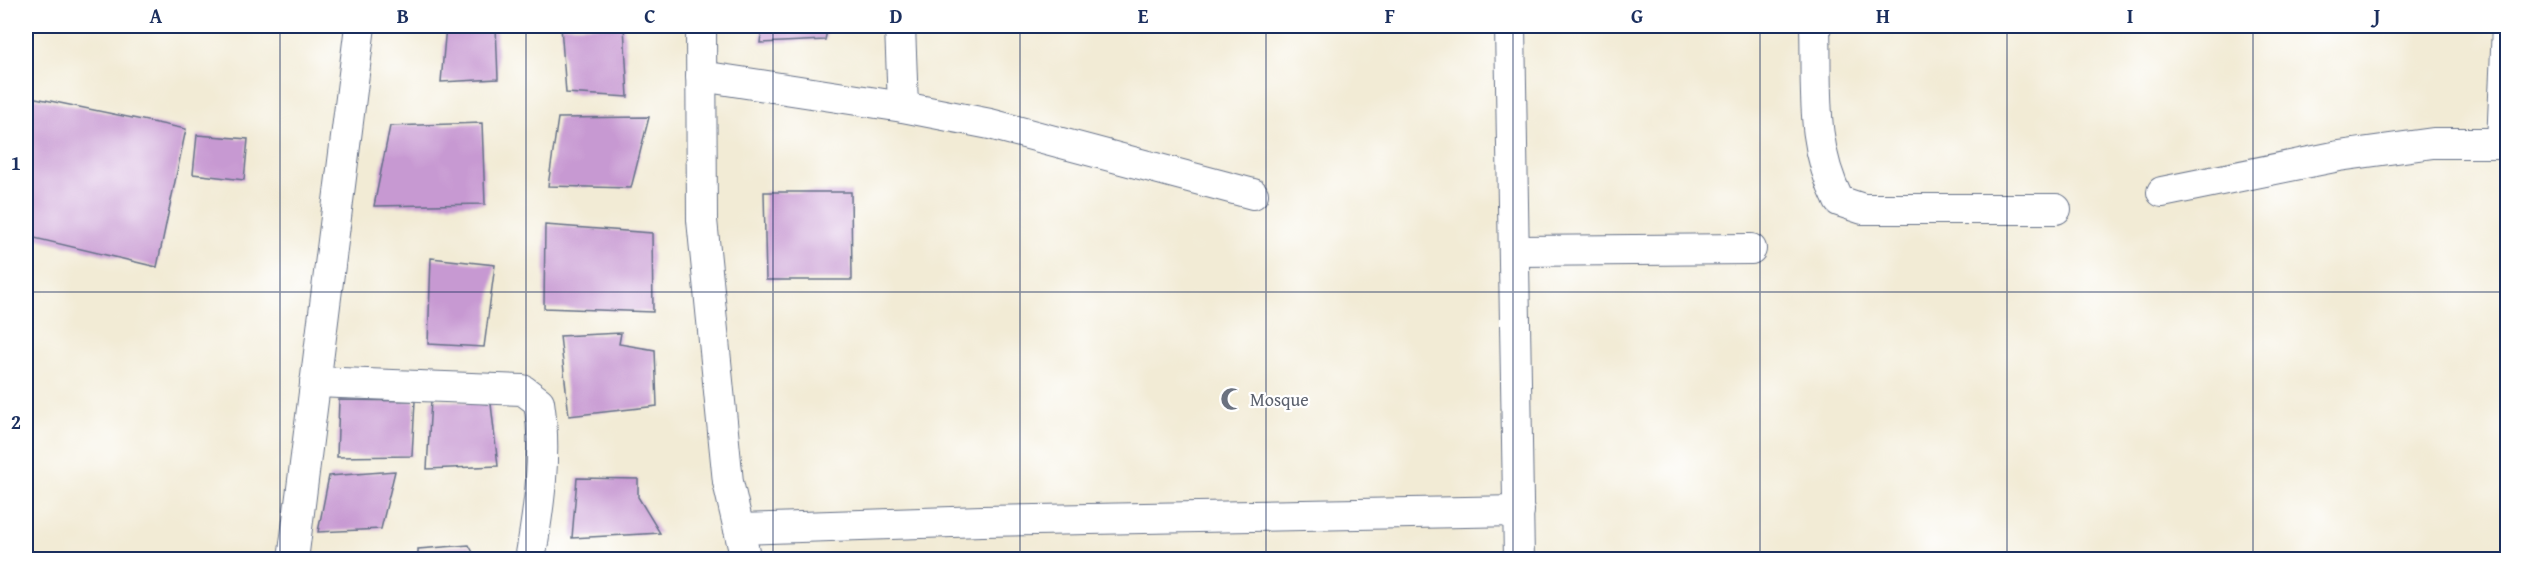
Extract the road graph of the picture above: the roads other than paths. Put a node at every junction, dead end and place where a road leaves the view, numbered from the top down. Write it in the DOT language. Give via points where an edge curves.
graph roads {
  1 [pos="360,26"];
  2 [pos="701,26"];
  3 [pos="900,26"];
  4 [pos="1510,26"];
  5 [pos="1815,26"];
  6 [pos="2507,26"];
  7 [pos="701,76"];
  8 [pos="903,107"];
  9 [pos="2505,143"];
  10 [pos="2162,192"];
  11 [pos="1253,194"];
  12 [pos="2056,209"];
  13 [pos="1751,249"];
  14 [pos="1515,251"];
  15 [pos="315,382"];
  16 [pos="1519,511"];
  17 [pos="739,529"];
  18 [pos="292,560"];
  19 [pos="530,560"];
  20 [pos="746,560"];
  21 [pos="1519,560"];
  1 -- 15 [label="street"];
  2 -- 7 [label="street"];
  3 -- 8 [label="street"];
  4 -- 14 [label="street"];
  5 -- 12 [label="street" via="1818,141 1827,177 1839,201 1863,209"];
  6 -- 9 [label="street"];
  7 -- 8 [label="street"];
  7 -- 17 [label="street" via="702,220 728,482"];
  8 -- 11 [label="street" via="990,124"];
  9 -- 10 [label="street" via="2433,143 2339,156"];
  13 -- 14 [label="street"];
  14 -- 16 [label="street"];
  15 -- 18 [label="street"];
  15 -- 19 [label="street" via="523,390 539,402 543,426 539,500"];
  16 -- 17 [label="street"];
  16 -- 21 [label="street"];
  17 -- 20 [label="street"];
}
